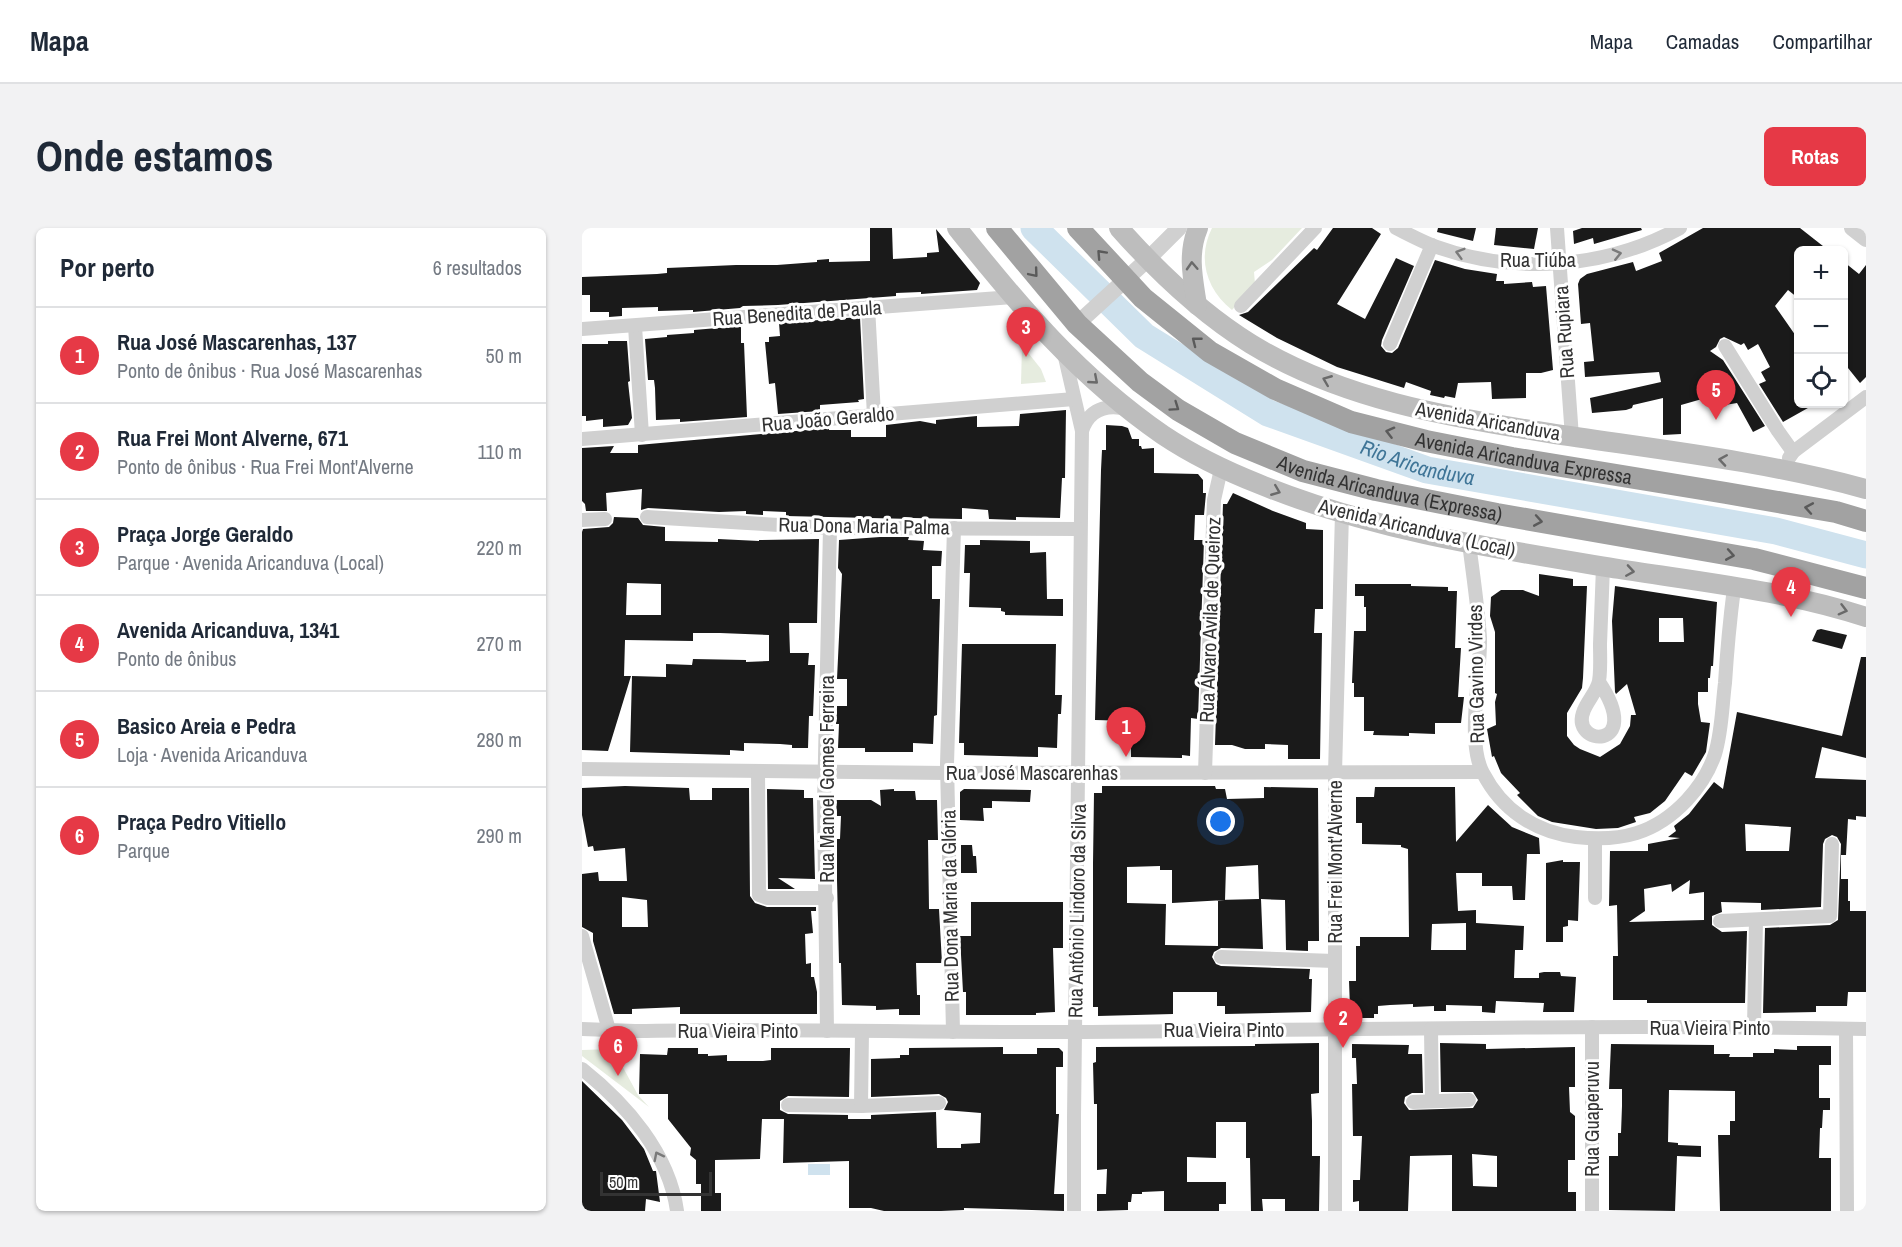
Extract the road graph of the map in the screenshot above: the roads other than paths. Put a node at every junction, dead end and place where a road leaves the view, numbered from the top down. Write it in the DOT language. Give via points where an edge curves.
graph roads {
  1 [pos="957,228"];
  2 [pos="997,228"];
  3 [pos="1078,228"];
  4 [pos="1119,228"];
  5 [pos="1179,228"];
  6 [pos="1198,228"];
  7 [pos="1315,228"];
  8 [pos="1396,228"];
  9 [pos="1557,228"];
  10 [pos="1680,228"];
  11 [pos="1852,228"];
  12 [pos="1866,239"];
  13 [pos="1432,245"];
  14 [pos="1147,260"];
  15 [pos="1559,264"];
  16 [pos="1122,283"];
  17 [pos="1013,297"];
  18 [pos="1197,305"];
  19 [pos="1241,306"];
  20 [pos="868,307"];
  21 [pos="1080,321"];
  22 [pos="635,326"];
  23 [pos="582,330"];
  24 [pos="1390,344"];
  25 [pos="1725,346"];
  26 [pos="1064,353"];
  27 [pos="1866,397"];
  28 [pos="1074,399"];
  29 [pos="1128,410"];
  30 [pos="874,415"];
  31 [pos="1082,432"];
  32 [pos="642,435"];
  33 [pos="1572,436"];
  34 [pos="582,439"];
  35 [pos="1793,452"];
  36 [pos="1221,469"];
  37 [pos="1781,470"];
  38 [pos="1866,489"];
  39 [pos="1342,513"];
  40 [pos="647,517"];
  41 [pos="605,519"];
  42 [pos="582,520"];
  43 [pos="1866,521"];
  44 [pos="830,528"];
  45 [pos="954,528"];
  46 [pos="1080,529"];
  47 [pos="1469,543"];
  48 [pos="1603,567"];
  49 [pos="1734,588"];
  50 [pos="1866,588"];
  51 [pos="1866,617"];
  52 [pos="1599,682"];
  53 [pos="582,769"];
  54 [pos="825,770"];
  55 [pos="758,771"];
  56 [pos="1482,772"];
  57 [pos="947,773"];
  58 [pos="1078,773"];
  59 [pos="1205,773"];
  60 [pos="1335,774"];
  61 [pos="1595,839"];
  62 [pos="1832,844"];
  63 [pos="827,898"];
  64 [pos="1595,898"];
  65 [pos="1756,920"];
  66 [pos="1720,921"];
  67 [pos="582,936"];
  68 [pos="1221,957"];
  69 [pos="1334,961"];
  70 [pos="1592,1027"];
  71 [pos="1755,1028"];
  72 [pos="582,1029"];
  73 [pos="1431,1029"];
  74 [pos="1846,1029"];
  75 [pos="1866,1029"];
  76 [pos="609,1030"];
  77 [pos="1335,1030"];
  78 [pos="827,1031"];
  79 [pos="862,1031"];
  80 [pos="953,1032"];
  81 [pos="1076,1032"];
  82 [pos="582,1069"];
  83 [pos="1469,1100"];
  84 [pos="1432,1101"];
  85 [pos="1413,1102"];
  86 [pos="939,1103"];
  87 [pos="788,1105"];
  88 [pos="861,1106"];
  89 [pos="677,1211"];
  90 [pos="1074,1211"];
  91 [pos="1335,1211"];
  92 [pos="1592,1211"];
  93 [pos="1847,1211"];
  1 -- 17 [label="main road, Avenida Aricanduva (Local)"];
  2 -- 21 [label="highway, Avenida Aricanduva (Expressa), one-way"];
  16 -- 3 [label="highway, one-way"];
  4 -- 14 [label="main road"];
  5 -- 14 [label="street"];
  18 -- 6 [label="main road, one-way" via="1191,251"];
  7 -- 19 [label="street"];
  8 -- 13 [label="street, Rua Tiúba"];
  9 -- 15 [label="street, Rua Rupiara"];
  15 -- 10 [label="street, Rua Tiúba, one-way" via="1626,252"];
  11 -- 12 [label="street"];
  15 -- 13 [label="street, Rua Tiúba, one-way" via="1491,260"];
  13 -- 24 [label="street"];
  14 -- 16 [label="street"];
  14 -- 18 [label="main road, Avenida Aricanduva"];
  15 -- 33 [label="street, Rua Rupiara"];
  16 -- 21 [label="street"];
  43 -- 16 [label="highway, Avenida Aricanduva Expressa, one-way" via="1825,510 1501,456 1351,422 1275,389 1210,352"];
  17 -- 20 [label="street, Rua Benedita de Paula"];
  17 -- 26 [label="main road, Avenida Aricanduva (Local)"];
  33 -- 18 [label="main road, Avenida Aricanduva, one-way" via="1426,411 1344,387 1250,344"];
  20 -- 22 [label="street, Rua Benedita de Paula"];
  20 -- 30 [label="street"];
  21 -- 50 [label="highway, Avenida Aricanduva (Expressa), one-way" via="1140,382 1178,410 1235,443 1303,471 1486,512 1754,559"];
  22 -- 23 [label="street, Rua Benedita de Paula"];
  22 -- 32 [label="street"];
  25 -- 35 [label="street"];
  26 -- 28 [label="street, Rua Antônio Lindoro da Silva"];
  26 -- 29 [label="main road, Avenida Aricanduva (Local), one-way"];
  27 -- 35 [label="street"];
  28 -- 30 [label="street, Rua João Geraldo"];
  28 -- 31 [label="street, Rua Antônio Lindoro da Silva"];
  29 -- 31 [label="street" via="1115,406 1101,409 1088,418"];
  29 -- 36 [label="main road, Avenida Aricanduva (Local)"];
  30 -- 32 [label="street, Rua João Geraldo"];
  31 -- 46 [label="street, Rua Antônio Lindoro da Silva"];
  32 -- 34 [label="street, Rua João Geraldo"];
  37 -- 33 [label="main road, Avenida Aricanduva, one-way"];
  35 -- 37 [label="street"];
  36 -- 39 [label="main road, Avenida Aricanduva (Local), one-way" via="1302,502"];
  36 -- 59 [label="street, Rua Álvaro Avila de Queiroz" via="1213,526"];
  37 -- 38 [label="main road, Avenida Aricanduva"];
  39 -- 47 [label="main road, Avenida Aricanduva (Local)"];
  39 -- 60 [label="street, Rua Frei Mont'Alverne"];
  40 -- 44 [label="street, Rua Dona Maria Palma"];
  41 -- 42 [label="street"];
  44 -- 45 [label="street, Rua Dona Maria Palma"];
  44 -- 54 [label="street, Rua Manoel Gomes Ferreira"];
  45 -- 46 [label="street, Rua Dona Maria Palma"];
  45 -- 57 [label="street, Rua Dona Maria da Glória"];
  46 -- 58 [label="street, Rua Antônio Lindoro da Silva"];
  47 -- 48 [label="main road, Avenida Aricanduva (Local)"];
  47 -- 56 [label="street, Rua Gavino Virdes" via="1480,636 1475,743"];
  48 -- 49 [label="main road, Avenida Aricanduva (Local), one-way"];
  48 -- 52 [label="street"];
  49 -- 51 [label="main road, Avenida Aricanduva (Local), one-way"];
  49 -- 61 [label="street, Rua Gavino Virdes" via="1719,737 1707,774 1674,814 1655,826 1628,836"];
  53 -- 55 [label="street, Rua José Mascarenhas"];
  54 -- 55 [label="street, Rua José Mascarenhas"];
  54 -- 57 [label="street, Rua José Mascarenhas"];
  54 -- 63 [label="street, Rua Manoel Gomes Ferreira"];
  55 -- 63 [label="street" via="759,895"];
  56 -- 60 [label="street, Rua José Mascarenhas"];
  56 -- 61 [label="street, Rua Gavino Virdes" via="1523,820 1567,836"];
  57 -- 58 [label="street, Rua José Mascarenhas"];
  57 -- 80 [label="street, Rua Dona Maria da Glória"];
  58 -- 59 [label="street, Rua José Mascarenhas"];
  58 -- 81 [label="street, Rua Antônio Lindoro da Silva"];
  59 -- 60 [label="street, Rua José Mascarenhas"];
  60 -- 69 [label="street, Rua Frei Mont'Alverne"];
  61 -- 64 [label="street"];
  62 -- 65 [label="street" via="1830,916"];
  63 -- 78 [label="street, Rua Manoel Gomes Ferreira"];
  65 -- 66 [label="street"];
  65 -- 71 [label="street"];
  67 -- 76 [label="street"];
  68 -- 69 [label="street"];
  69 -- 77 [label="street, Rua Frei Mont'Alverne"];
  70 -- 71 [label="street, Rua Vieira Pinto"];
  70 -- 73 [label="street, Rua Vieira Pinto"];
  70 -- 92 [label="street, Rua Guaperuvu"];
  71 -- 74 [label="street, Rua Vieira Pinto"];
  72 -- 76 [label="street, Rua Vieira Pinto"];
  73 -- 77 [label="street, Rua Vieira Pinto"];
  73 -- 84 [label="street"];
  74 -- 75 [label="street, Rua Vieira Pinto"];
  74 -- 93 [label="street"];
  76 -- 78 [label="street, Rua Vieira Pinto"];
  77 -- 81 [label="street, Rua Vieira Pinto"];
  77 -- 91 [label="street, Rua Frei Mont'Alverne"];
  78 -- 79 [label="street, Rua Vieira Pinto"];
  79 -- 80 [label="street, Rua Vieira Pinto"];
  79 -- 88 [label="street"];
  80 -- 81 [label="street, Rua Vieira Pinto"];
  81 -- 90 [label="street, Rua Antônio Lindoro da Silva"];
  89 -- 82 [label="street, one-way" via="668,1178 648,1138 612,1094"];
  83 -- 84 [label="street"];
  84 -- 85 [label="street"];
  86 -- 88 [label="street"];
  87 -- 88 [label="street"];
}
